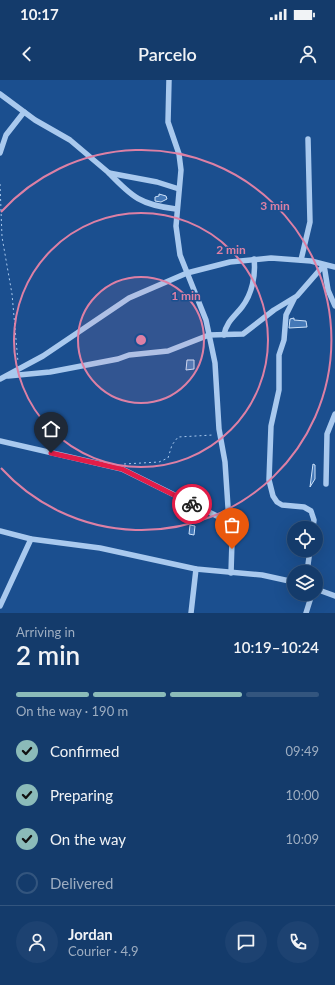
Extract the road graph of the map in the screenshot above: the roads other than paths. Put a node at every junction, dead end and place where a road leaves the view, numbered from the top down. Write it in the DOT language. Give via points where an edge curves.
graph roads {
  1 [pos="169,80"];
  2 [pos="0,94"];
  3 [pos="24,112"];
  4 [pos="308,139"];
  5 [pos="0,153"];
  6 [pos="109,173"];
  7 [pos="179,190"];
  8 [pos="176,209"];
  9 [pos="254,259"];
  10 [pos="301,260"];
  11 [pos="324,265"];
  12 [pos="335,267"];
  13 [pos="187,273"];
  14 [pos="295,297"];
  15 [pos="335,306"];
  16 [pos="209,335"];
  17 [pos="224,335"];
  18 [pos="8,376"];
  19 [pos="0,379"];
  20 [pos="335,414"];
  21 [pos="0,441"];
  22 [pos="326,484"];
  23 [pos="314,521"];
  24 [pos="229,522"];
  25 [pos="0,531"];
  26 [pos="32,539"];
  27 [pos="196,569"];
  28 [pos="231,573"];
  29 [pos="287,580"];
  30 [pos="323,592"];
  31 [pos="335,596"];
  32 [pos="310,601"];
  33 [pos="0,606"];
  34 [pos="191,613"];
  35 [pos="306,613"];
  1 -- 7 [label="street" via="168,122 180,161"];
  2 -- 3 [label="street"];
  3 -- 5 [label="street" via="6,135"];
  3 -- 6 [label="street" via="70,140"];
  4 -- 10 [label="street" via="310,222"];
  6 -- 7 [label="street" via="157,182"];
  6 -- 8 [label="street" via="128,193 140,200"];
  7 -- 8 [label="street"];
  8 -- 13 [label="street" via="178,248"];
  9 -- 10 [label="street"];
  9 -- 13 [label="street"];
  9 -- 17 [label="street" via="250,292 243,306 226,326"];
  10 -- 11 [label="street"];
  11 -- 12 [label="street"];
  11 -- 14 [label="street"];
  11 -- 15 [label="street" via="328,290"];
  13 -- 16 [label="street" via="200,303"];
  13 -- 18 [label="street" via="129,298 43,356"];
  14 -- 17 [label="street" via="246,333 237,336"];
  14 -- 23 [label="street" via="286,315 284,340 278,355 278,390 271,426 269,480 277,502 282,505 304,507 314,515"];
  16 -- 17 [label="street"];
  16 -- 18 [label="street" via="168,351 129,355 50,372"];
  16 -- 24 [label="street" via="215,363"];
  18 -- 19 [label="street"];
  20 -- 22 [label="street" via="327,434"];
  21 -- 24 [label="street" via="122,469"];
  24 -- 28 [label="street" via="232,541"];
  25 -- 26 [label="street"];
  26 -- 27 [label="street" via="113,551"];
  26 -- 33 [label="street"];
  27 -- 28 [label="street"];
  27 -- 34 [label="street"];
  28 -- 29 [label="street" via="262,575"];
  30 -- 31 [label="street"];
  32 -- 35 [label="street"];
}
